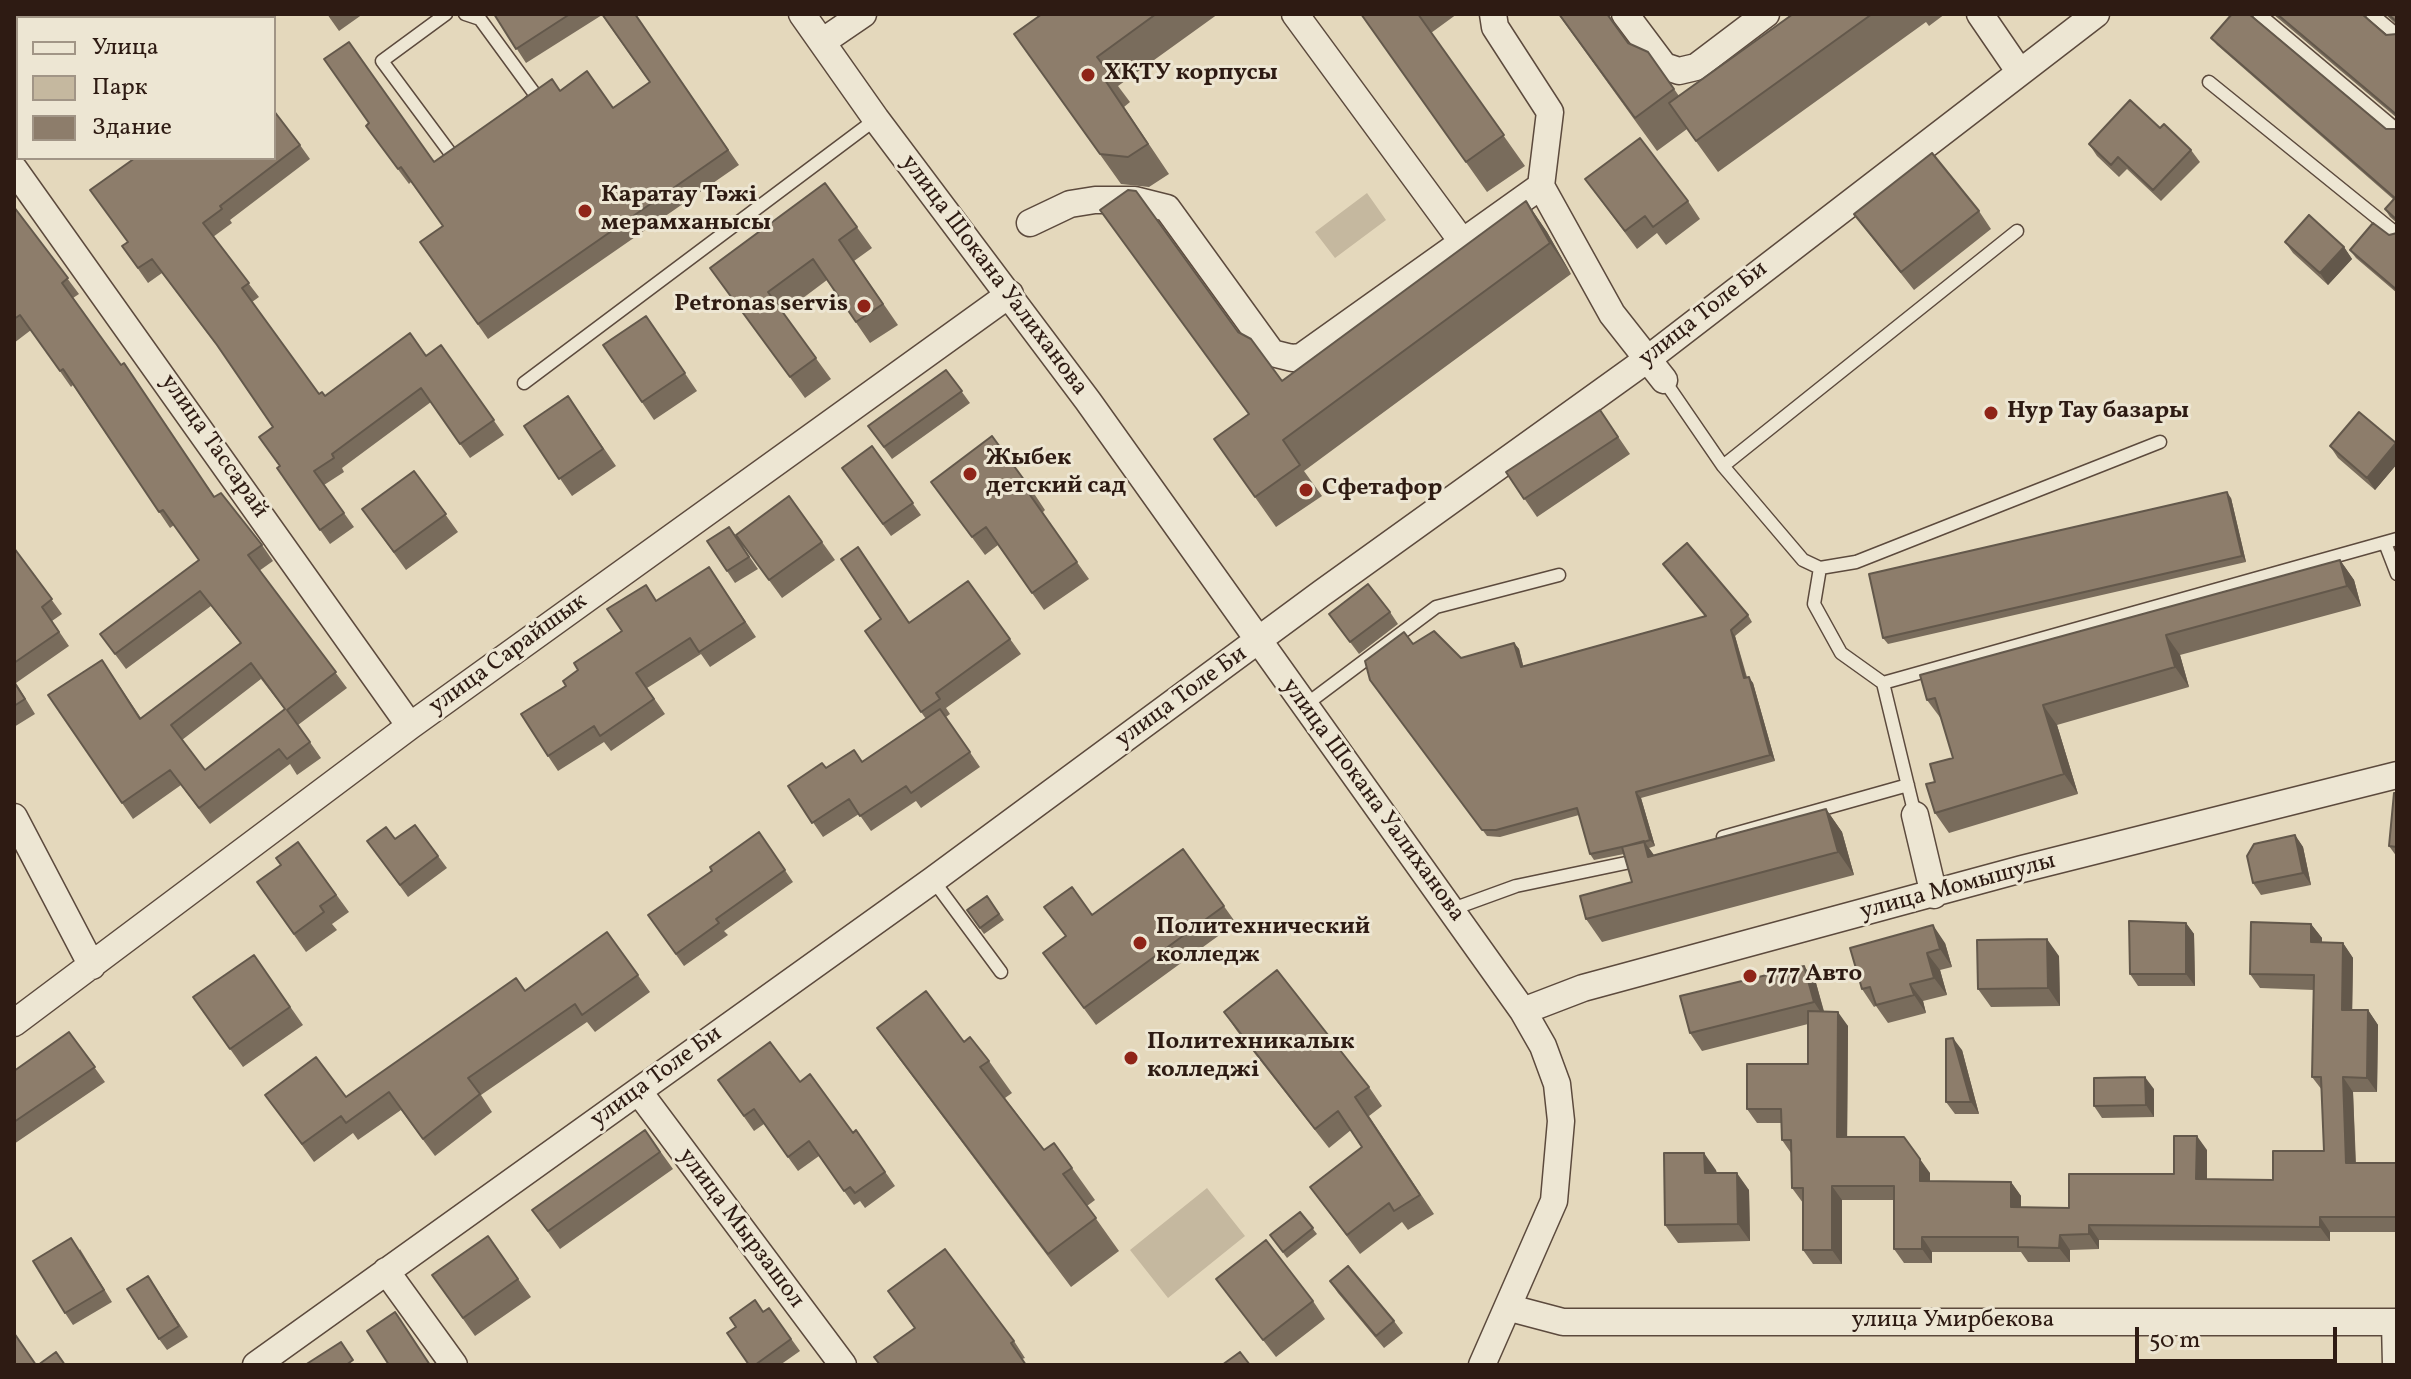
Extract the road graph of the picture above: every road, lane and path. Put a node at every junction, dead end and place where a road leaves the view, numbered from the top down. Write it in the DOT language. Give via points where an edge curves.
graph roads {
  1 [pos="446,14"];
  2 [pos="465,14"];
  3 [pos="802,14"];
  4 [pos="863,14"];
  5 [pos="1295,14"];
  6 [pos="1493,14"];
  7 [pos="1625,14"];
  8 [pos="1766,14"];
  9 [pos="1980,14"];
  10 [pos="2096,14"];
  11 [pos="2259,14"];
  12 [pos="2372,14"];
  13 [pos="2397,35"];
  14 [pos="822,42"];
  15 [pos="2019,71"];
  16 [pos="2209,82"];
  17 [pos="513,114"];
  18 [pos="876,119"];
  19 [pos="2397,130"];
  20 [pos="478,140"];
  21 [pos="14,169"];
  22 [pos="1541,186"];
  23 [pos="1030,223"];
  24 [pos="2017,231"];
  25 [pos="2397,234"];
  26 [pos="1461,240"];
  27 [pos="1010,294"];
  28 [pos="1649,358"];
  29 [pos="1664,380"];
  30 [pos="524,383"];
  31 [pos="2160,442"];
  32 [pos="1723,466"];
  33 [pos="2391,541"];
  34 [pos="1820,568"];
  35 [pos="2397,574"];
  36 [pos="1559,575"];
  37 [pos="1258,643"];
  38 [pos="1883,683"];
  39 [pos="1304,706"];
  40 [pos="410,726"];
  41 [pos="2397,775"];
  42 [pos="1908,785"];
  43 [pos="1915,815"];
  44 [pos="14,817"];
  45 [pos="1712,840"];
  46 [pos="1651,857"];
  47 [pos="933,880"];
  48 [pos="1934,895"];
  49 [pos="1450,910"];
  50 [pos="92,966"];
  51 [pos="1001,972"];
  52 [pos="1523,1011"];
  53 [pos="14,1023"];
  54 [pos="639,1092"];
  55 [pos="386,1271"];
  56 [pos="1510,1308"];
  57 [pos="2396,1322"];
  58 [pos="256,1365"];
  59 [pos="454,1365"];
  60 [pos="843,1365"];
  61 [pos="1482,1365"];
  62 [pos="2396,1365"];
  1 -- 20 [label="lane" via="382,61 454,158"];
  2 -- 17 [label="lane" via="480,19 537,97"];
  3 -- 14 [label="street, улица Шокана Уалиханова"];
  4 -- 14 [label="street"];
  5 -- 26 [label="street"];
  6 -- 22 [label="street" via="1495,27 1550,112"];
  7 -- 8 [label="street" via="1664,66 1679,71 1696,67"];
  9 -- 15 [label="street"];
  10 -- 15 [label="street, улица Толе Би"];
  11 -- 19 [label="lane"];
  12 -- 13 [label="lane"];
  14 -- 18 [label="street, улица Шокана Уалиханова"];
  15 -- 28 [label="street, улица Толе Би"];
  16 -- 25 [label="lane"];
  18 -- 27 [label="street, улица Шокана Уалиханова"];
  18 -- 30 [label="lane"];
  21 -- 40 [label="street, улица Тассарай"];
  22 -- 26 [label="street"];
  22 -- 28 [label="street" via="1612,314"];
  23 -- 26 [label="street" via="1070,204 1095,200 1145,201 1167,208 1272,353 1292,358 1301,357"];
  24 -- 32 [label="lane"];
  27 -- 37 [label="street, улица Шокана Уалиханова"];
  27 -- 40 [label="street, улица Сарайшык"];
  28 -- 29 [label="street"];
  28 -- 37 [label="street, улица Толе Би"];
  29 -- 32 [label="lane"];
  31 -- 34 [label="lane" via="1856,562"];
  32 -- 34 [label="lane" via="1803,560"];
  33 -- 35 [label="lane"];
  33 -- 38 [label="lane"];
  34 -- 38 [label="lane" via="1814,604 1841,653"];
  36 -- 39 [label="lane" via="1436,607"];
  37 -- 39 [label="street, улица Шокана Уалиханова"];
  37 -- 47 [label="street, улица Толе Би"];
  38 -- 42 [label="lane"];
  39 -- 49 [label="street, улица Шокана Уалиханова"];
  40 -- 50 [label="street, улица Сарайшык"];
  41 -- 48 [label="street, улица Момышулы"];
  42 -- 43 [label="lane"];
  42 -- 45 [label="lane"];
  43 -- 48 [label="street"];
  44 -- 50 [label="street"];
  46 -- 49 [label="lane" via="1516,886"];
  47 -- 51 [label="lane"];
  47 -- 54 [label="street, улица Толе Би"];
  48 -- 52 [label="street, улица Момышулы" via="1583,988"];
  49 -- 52 [label="street, улица Шокана Уалиханова"];
  50 -- 53 [label="street, улица Сарайшык"];
  52 -- 56 [label="street, улица Шокана Уалиханова" via="1557,1084 1561,1155 1554,1201"];
  54 -- 55 [label="street, улица Толе Би"];
  54 -- 60 [label="street, улица Мырзашол"];
  55 -- 58 [label="street, улица Толе Би"];
  55 -- 59 [label="street"];
  56 -- 57 [label="street, улица Умирбекова" via="1563,1322"];
  56 -- 61 [label="street, улица Шокана Уалиханова"];
  57 -- 62 [label="street"];
}
